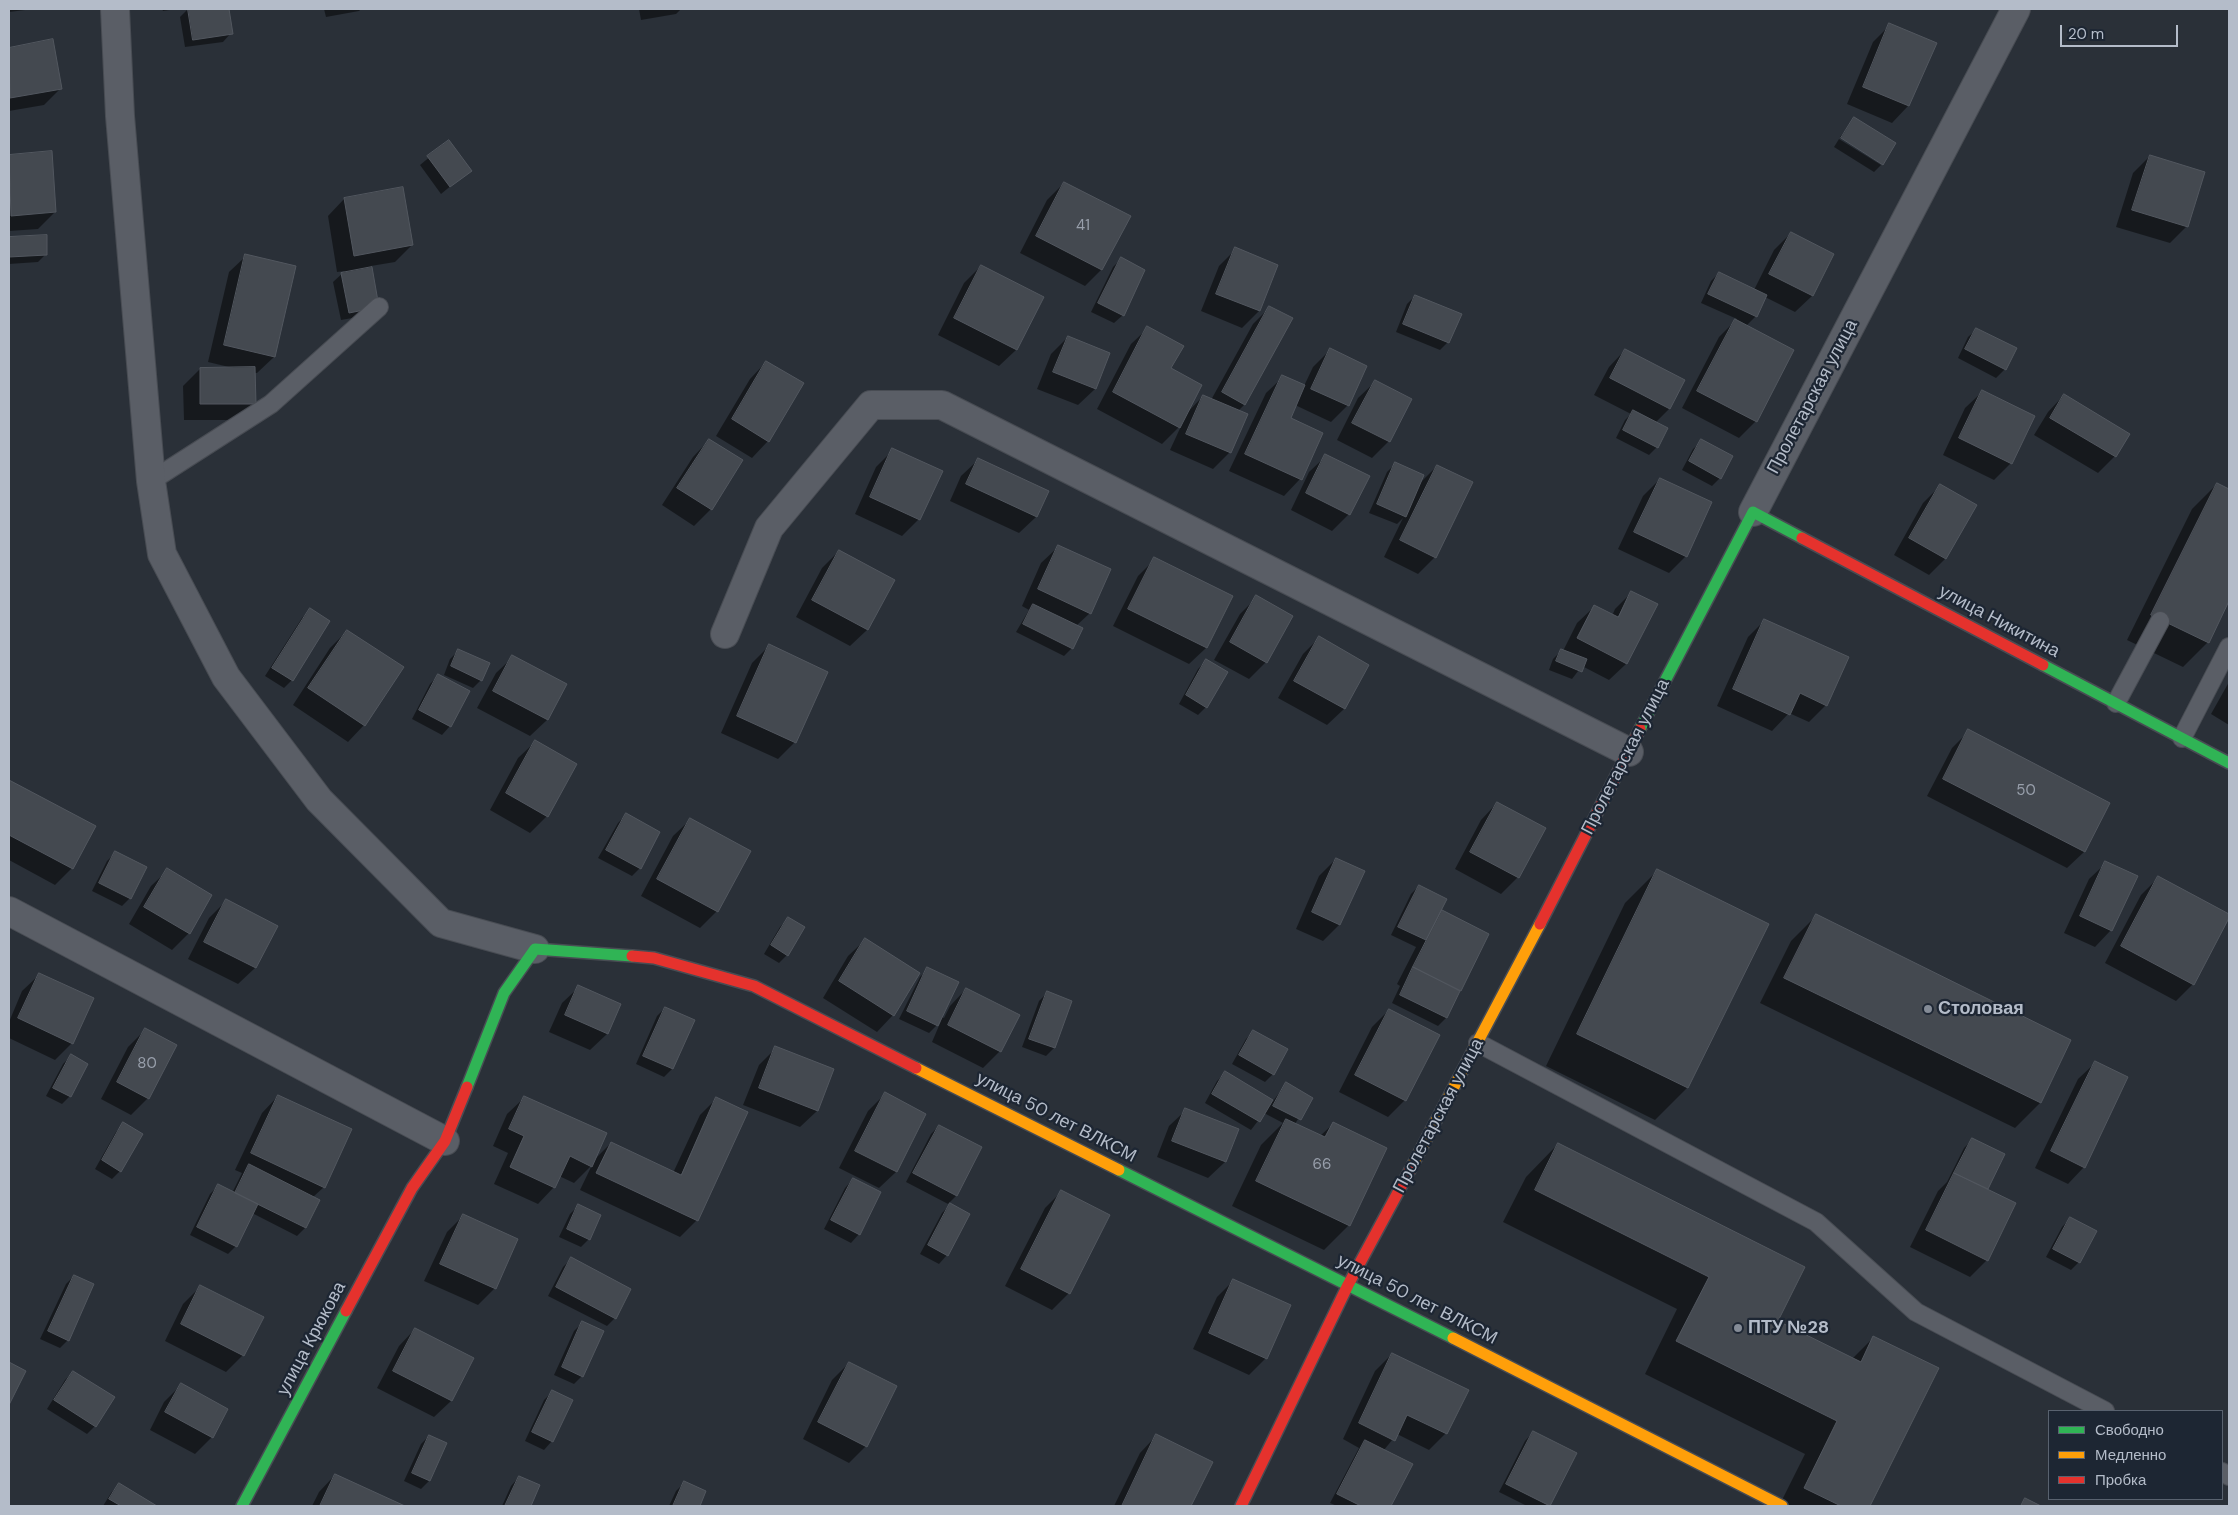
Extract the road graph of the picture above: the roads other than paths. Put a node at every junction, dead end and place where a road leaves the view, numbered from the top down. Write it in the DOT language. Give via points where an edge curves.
graph roads {
  1 [pos="115,9"];
  2 [pos="2016,9"];
  3 [pos="380,307"];
  4 [pos="151,481"];
  5 [pos="1753,512"];
  6 [pos="2160,621"];
  7 [pos="725,634"];
  8 [pos="2229,647"];
  9 [pos="2116,703"];
  10 [pos="2182,738"];
  11 [pos="1629,752"];
  12 [pos="2229,763"];
  13 [pos="9,911"];
  14 [pos="535,948"];
  15 [pos="1478,1044"];
  16 [pos="445,1141"];
  17 [pos="1348,1285"];
  18 [pos="2103,1410"];
  19 [pos="242,1506"];
  20 [pos="1240,1506"];
  21 [pos="1782,1506"];
  1 -- 4 [label="street" via="120,116"];
  2 -- 5 [label="street, Пролетарская улица"];
  3 -- 4 [label="lane" via="272,404"];
  4 -- 14 [label="street" via="162,554 226,677 319,800 441,923"];
  5 -- 9 [label="street, улица Никитина"];
  5 -- 11 [label="street, Пролетарская улица"];
  6 -- 9 [label="lane"];
  7 -- 11 [label="street" via="769,528 871,405 942,405"];
  8 -- 10 [label="lane"];
  9 -- 10 [label="street, улица Никитина"];
  10 -- 12 [label="street, улица Никитина"];
  11 -- 15 [label="street, Пролетарская улица"];
  13 -- 16 [label="street"];
  14 -- 16 [label="street" via="504,994"];
  14 -- 17 [label="street, улица 50 лет ВЛКСМ" via="654,958 754,986"];
  15 -- 17 [label="street, Пролетарская улица"];
  15 -- 18 [label="lane" via="1816,1222 1916,1312"];
  16 -- 19 [label="street, улица Крюкова" via="412,1188"];
  17 -- 20 [label="street, Пролетарская улица"];
  17 -- 21 [label="street, улица 50 лет ВЛКСМ"];
}
